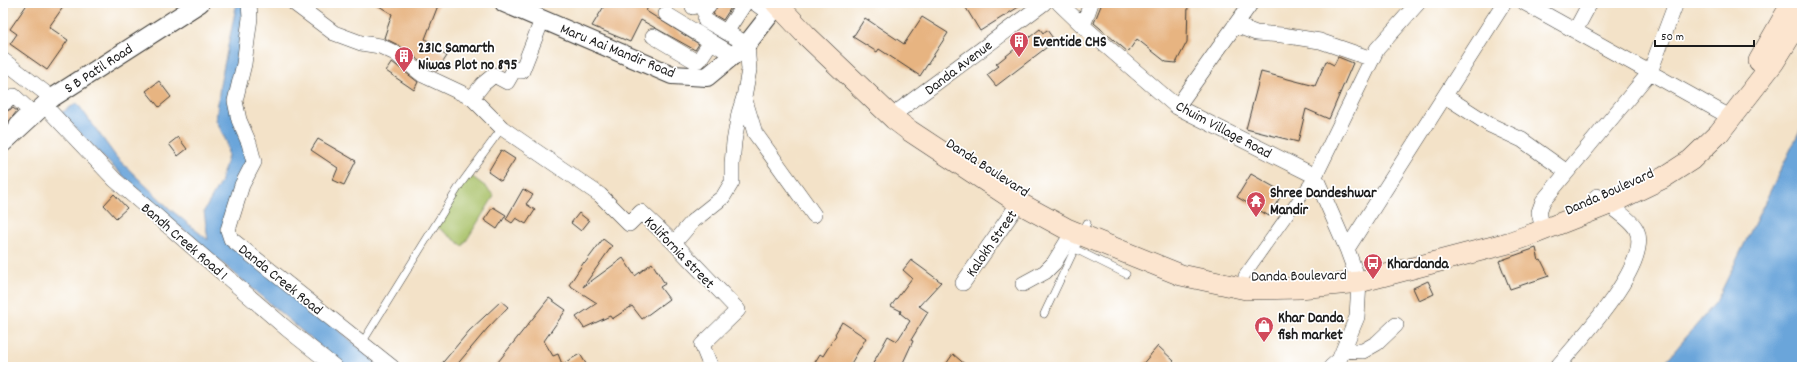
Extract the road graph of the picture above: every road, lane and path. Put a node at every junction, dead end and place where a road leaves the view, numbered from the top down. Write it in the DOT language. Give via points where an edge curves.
graph roads {
  1 [pos="200,3"];
  2 [pos="249,3"];
  3 [pos="294,3"];
  4 [pos="504,3"];
  5 [pos="745,3"];
  6 [pos="755,3"];
  7 [pos="1044,3"];
  8 [pos="1059,3"];
  9 [pos="1091,3"];
  10 [pos="1251,3"];
  11 [pos="1418,3"];
  12 [pos="1504,3"];
  13 [pos="1525,3"];
  14 [pos="1590,3"];
  15 [pos="1676,3"];
  16 [pos="1792,3"];
  17 [pos="778,5"];
  18 [pos="522,6"];
  19 [pos="701,9"];
  20 [pos="666,14"];
  21 [pos="1802,17"];
  22 [pos="542,20"];
  23 [pos="1235,25"];
  24 [pos="1083,26"];
  25 [pos="1575,31"];
  26 [pos="726,32"];
  27 [pos="654,36"];
  28 [pos="711,42"];
  29 [pos="1778,42"];
  30 [pos="740,49"];
  31 [pos="1372,59"];
  32 [pos="3,60"];
  33 [pos="849,68"];
  34 [pos="1650,72"];
  35 [pos="1445,96"];
  36 [pos="744,97"];
  37 [pos="472,98"];
  38 [pos="48,102"];
  39 [pos="3,104"];
  40 [pos="1177,107"];
  41 [pos="898,114"];
  42 [pos="1725,115"];
  43 [pos="22,122"];
  44 [pos="502,128"];
  45 [pos="3,137"];
  46 [pos="3,143"];
  47 [pos="1567,172"];
  48 [pos="1315,176"];
  49 [pos="1022,198"];
  50 [pos="1602,200"];
  51 [pos="814,215"];
  52 [pos="1541,221"];
  53 [pos="1079,235"];
  54 [pos="674,243"];
  55 [pos="1347,249"];
  56 [pos="1184,269"];
  57 [pos="1126,274"];
  58 [pos="1244,276"];
  59 [pos="1358,278"];
  60 [pos="963,283"];
  61 [pos="1023,284"];
  62 [pos="1044,314"];
  63 [pos="1396,325"];
  64 [pos="362,342"];
  65 [pos="1338,361"];
  66 [pos="335,367"];
  67 [pos="392,367"];
  68 [pos="711,367"];
  69 [pos="1557,367"];
  1 -- 38 [label="street, S B Patil Road"];
  2 -- 64 [label="street, Danda Creek Road" via="250,18 244,64 235,101 254,162 242,185 228,231 231,239"];
  3 -- 37 [label="street, Kolifornia street" via="334,33 385,48 423,75"];
  4 -- 18 [label="street, Maru Aai Mandir Road"];
  5 -- 26 [label="street"];
  6 -- 17 [label="street"];
  7 -- 41 [label="street, Danda Avenue"];
  8 -- 24 [label="street, Chuim Village Road"];
  9 -- 24 [label="street"];
  10 -- 23 [label="street"];
  11 -- 31 [label="street"];
  12 -- 35 [label="street"];
  13 -- 25 [label="street"];
  14 -- 25 [label="street"];
  15 -- 34 [label="street"];
  16 -- 29 [label="main road"];
  17 -- 30 [label="street, Maru Aai Mandir Road"];
  17 -- 33 [label="main road"];
  17 -- 33 [label="main road" via="806,35"];
  18 -- 22 [label="street, Maru Aai Mandir Road"];
  19 -- 26 [label="street"];
  20 -- 28 [label="street"];
  21 -- 29 [label="main road"];
  22 -- 30 [label="street, Maru Aai Mandir Road" via="672,75 707,77"];
  22 -- 37 [label="street" via="522,71 515,68 507,82 494,75"];
  23 -- 31 [label="street" via="1256,33 1320,41"];
  23 -- 40 [label="street"];
  24 -- 40 [label="street, Chuim Village Road"];
  25 -- 34 [label="street"];
  26 -- 30 [label="street"];
  27 -- 28 [label="street" via="695,61 699,60"];
  28 -- 30 [label="street"];
  29 -- 42 [label="main road" via="1774,62"];
  30 -- 36 [label="street" via="749,70"];
  31 -- 48 [label="street"];
  32 -- 38 [label="street, Bandh Creek Road 1"];
  33 -- 41 [label="main road"];
  34 -- 42 [label="street"];
  34 -- 47 [label="street"];
  35 -- 47 [label="street" via="1490,125 1522,140"];
  35 -- 55 [label="street"];
  36 -- 51 [label="street" via="755,133"];
  36 -- 54 [label="street" via="734,142 732,182 723,197 693,222"];
  37 -- 44 [label="street, Kolifornia street"];
  38 -- 43 [label="street, S B Patil Road"];
  38 -- 66 [label="street, Bandh Creek Road 1" via="115,180 287,329"];
  39 -- 43 [label="street" via="12,96 16,97 29,110"];
  40 -- 48 [label="street, Chuim Village Road"];
  41 -- 49 [label="main road" via="910,131 980,170"];
  42 -- 50 [label="main road" via="1719,133 1691,160 1663,178"];
  43 -- 45 [label="street"];
  43 -- 46 [label="street, S B Patil Road"];
  44 -- 54 [label="street, Kolifornia street" via="600,195 629,224 641,212"];
  44 -- 64 [label="lane" via="460,185"];
  47 -- 52 [label="street" via="1543,201 1539,212"];
  48 -- 55 [label="street"];
  48 -- 58 [label="street"];
  49 -- 53 [label="main road"];
  49 -- 60 [label="street, Kalokh Street"];
  50 -- 52 [label="main road, Danda Boulevard"];
  50 -- 59 [label="main road" via="1508,243"];
  50 -- 69 [label="street" via="1636,228 1640,237 1639,248 1623,284"];
  52 -- 59 [label="main road, Danda Boulevard" via="1520,230"];
  53 -- 56 [label="main road" via="1109,239"];
  53 -- 57 [label="lane"];
  53 -- 61 [label="street" via="1045,272"];
  53 -- 62 [label="lane"];
  54 -- 68 [label="street, Kolifornia street" via="738,310 702,345"];
  55 -- 59 [label="street"];
  56 -- 58 [label="main road, Danda Boulevard" via="1211,270"];
  56 -- 59 [label="main road" via="1246,289 1300,288"];
  58 -- 59 [label="main road, Danda Boulevard"];
  59 -- 65 [label="street" via="1357,317"];
  63 -- 65 [label="street" via="1363,352"];
  64 -- 67 [label="street, Danda Creek Road"];
}
